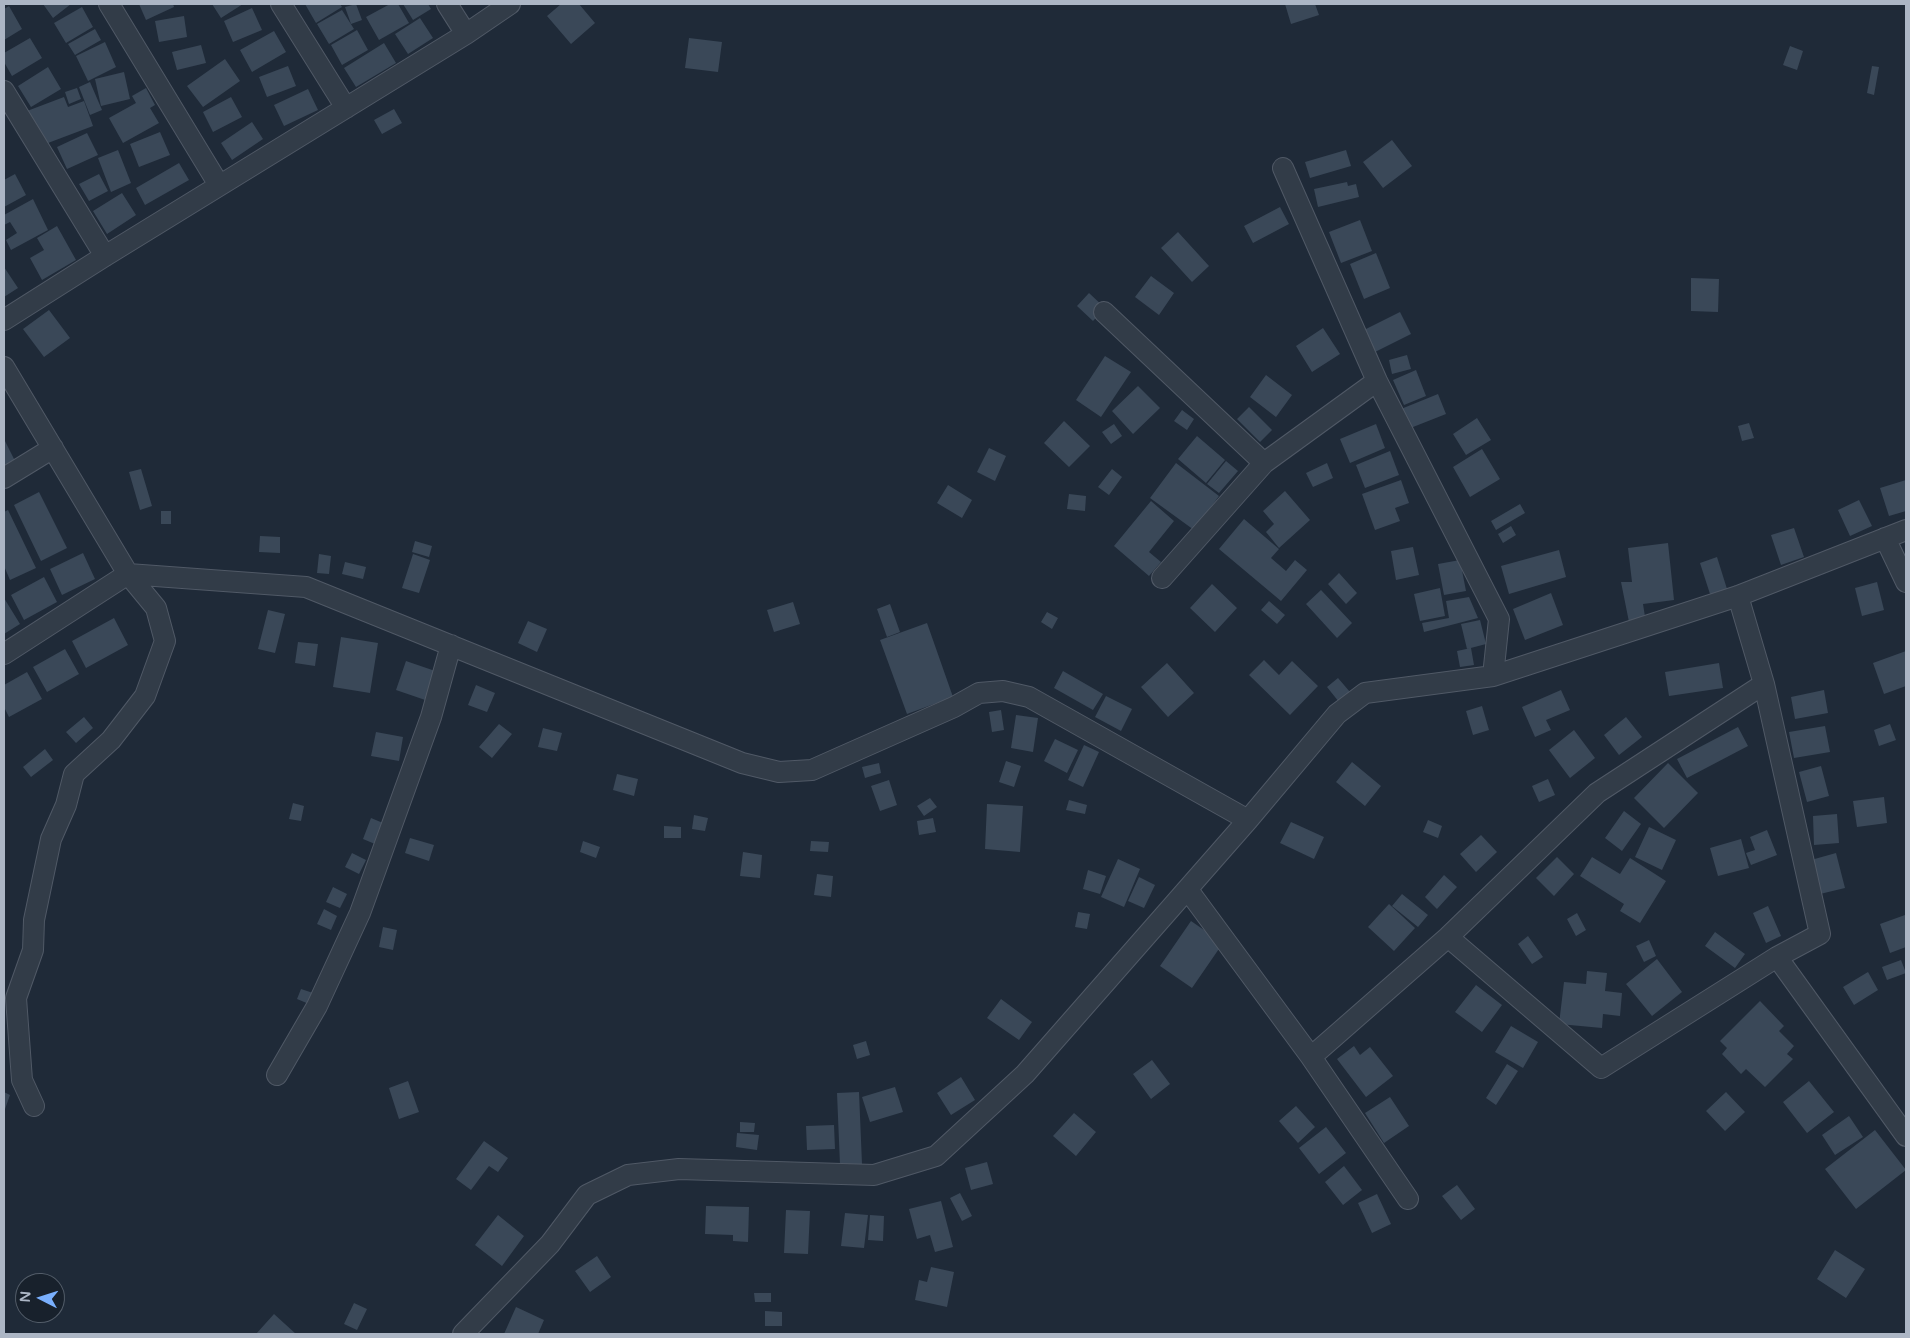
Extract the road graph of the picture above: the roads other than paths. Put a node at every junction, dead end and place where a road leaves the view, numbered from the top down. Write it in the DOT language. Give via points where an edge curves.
graph roads {
  1 [pos="109,4"];
  2 [pos="281,4"];
  3 [pos="448,4"];
  4 [pos="510,4"];
  5 [pos="466,34"];
  6 [pos="4,91"];
  7 [pos="346,108"];
  8 [pos="1283,168"];
  9 [pos="219,186"];
  10 [pos="104,256"];
  11 [pos="1104,312"];
  12 [pos="4,320"];
  13 [pos="4,367"];
  14 [pos="1377,381"];
  15 [pos="53,448"];
  16 [pos="1264,463"];
  17 [pos="4,478"];
  18 [pos="1906,530"];
  19 [pos="1885,538"];
  20 [pos="128,574"];
  21 [pos="1162,578"];
  22 [pos="1906,582"];
  23 [pos="1738,596"];
  24 [pos="451,645"];
  25 [pos="4,654"];
  26 [pos="1493,676"];
  27 [pos="1764,684"];
  28 [pos="1248,820"];
  29 [pos="1188,890"];
  30 [pos="1448,937"];
  31 [pos="1777,957"];
  32 [pos="1311,1057"];
  33 [pos="277,1075"];
  34 [pos="34,1106"];
  35 [pos="1906,1136"];
  36 [pos="1408,1199"];
  37 [pos="463,1334"];
  1 -- 9 [label="street"];
  2 -- 7 [label="street"];
  3 -- 5 [label="street"];
  4 -- 5 [label="street"];
  5 -- 7 [label="street"];
  6 -- 10 [label="street"];
  7 -- 9 [label="street"];
  8 -- 14 [label="street"];
  9 -- 10 [label="street"];
  10 -- 12 [label="street"];
  11 -- 16 [label="street"];
  13 -- 15 [label="street"];
  14 -- 16 [label="street"];
  14 -- 26 [label="street" via="1499,619"];
  15 -- 17 [label="street"];
  15 -- 20 [label="street"];
  16 -- 21 [label="street"];
  18 -- 19 [label="street"];
  19 -- 22 [label="street"];
  19 -- 23 [label="street"];
  20 -- 24 [label="street" via="306,587"];
  20 -- 25 [label="street"];
  20 -- 34 [label="street" via="156,608 165,641 145,696 111,740 74,774 66,805 51,839 34,920 33,950 16,998 22,1080"];
  23 -- 26 [label="street"];
  23 -- 27 [label="street"];
  24 -- 28 [label="street" via="742,763 780,772 812,770 979,693 1003,691 1030,697"];
  24 -- 33 [label="street" via="431,717 360,913 317,1006"];
  26 -- 28 [label="street" via="1365,693 1336,714"];
  27 -- 30 [label="street" via="1597,793"];
  27 -- 31 [label="street" via="1820,934"];
  28 -- 29 [label="street"];
  29 -- 32 [label="street"];
  29 -- 37 [label="street" via="1025,1074 936,1156 874,1175 679,1169 628,1175 587,1195 550,1244"];
  30 -- 31 [label="street" via="1602,1068"];
  30 -- 32 [label="street"];
  31 -- 35 [label="street"];
  32 -- 36 [label="street"];
}
